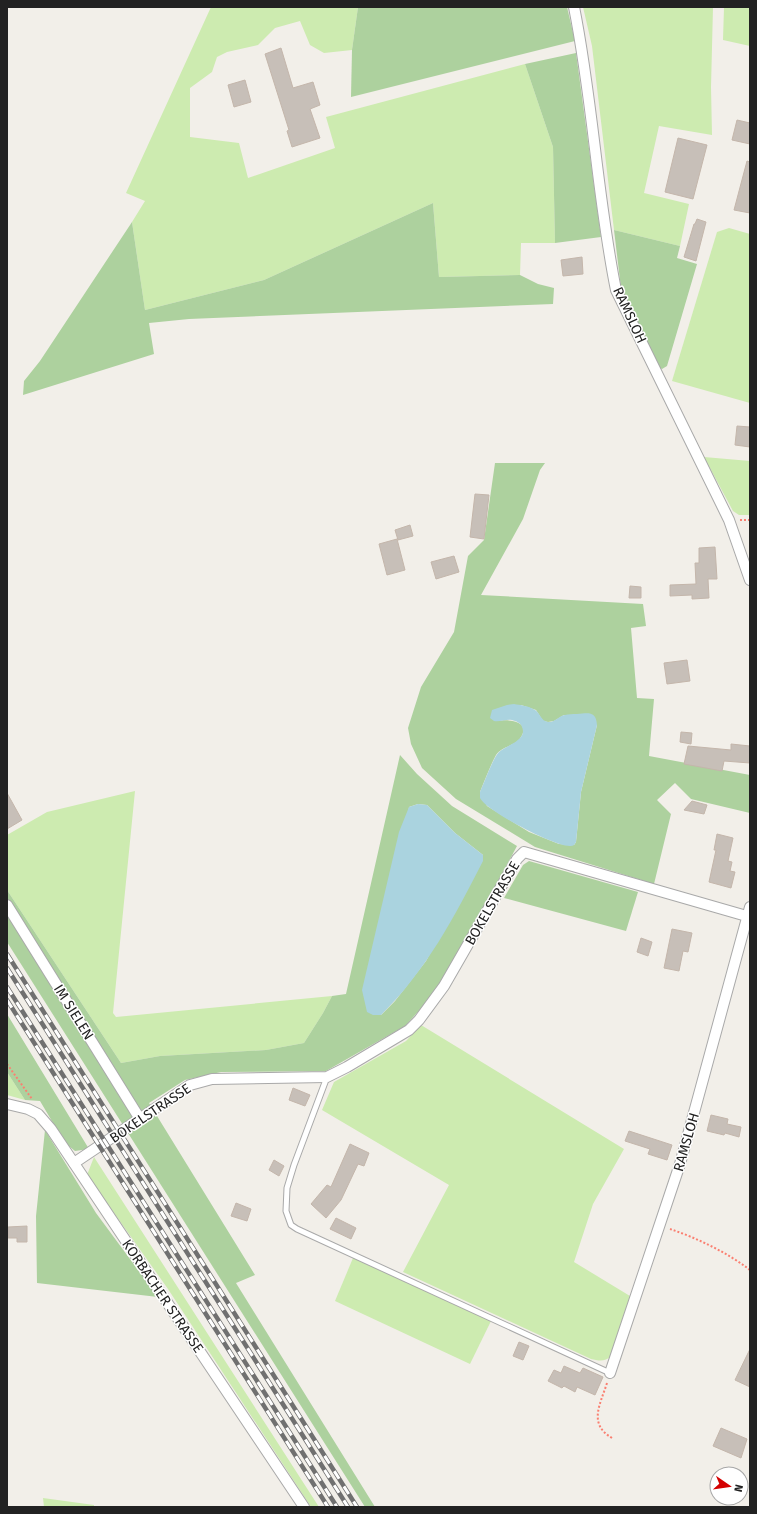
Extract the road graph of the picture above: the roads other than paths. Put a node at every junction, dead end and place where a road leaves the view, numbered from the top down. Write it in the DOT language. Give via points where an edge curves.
graph roads {
  1 [pos="574,7"];
  2 [pos="750,580"];
  3 [pos="7,905"];
  4 [pos="749,914"];
  5 [pos="327,1077"];
  6 [pos="7,1104"];
  7 [pos="140,1118"];
  8 [pos="74,1164"];
  9 [pos="610,1373"];
  10 [pos="304,1507"];
  1 -- 2 [label="street, RAMSLOH" via="582,45 608,250 616,290 729,520"];
  3 -- 7 [label="street, IM SIELEN"];
  4 -- 5 [label="street, BOKELSTRASSE" via="524,852 517,859 444,986 419,1020 409,1030"];
  4 -- 9 [label="street, RAMSLOH" via="689,1134"];
  5 -- 7 [label="street, BOKELSTRASSE" via="217,1079 197,1082"];
  5 -- 9 [label="lane" via="290,1176 286,1211 291,1225"];
  6 -- 8 [label="street, KORBACHER STRASSE" via="38,1114 51,1128"];
  7 -- 8 [label="street, BOKELSTRASSE"];
  8 -- 10 [label="street, KORBACHER STRASSE"];
}
